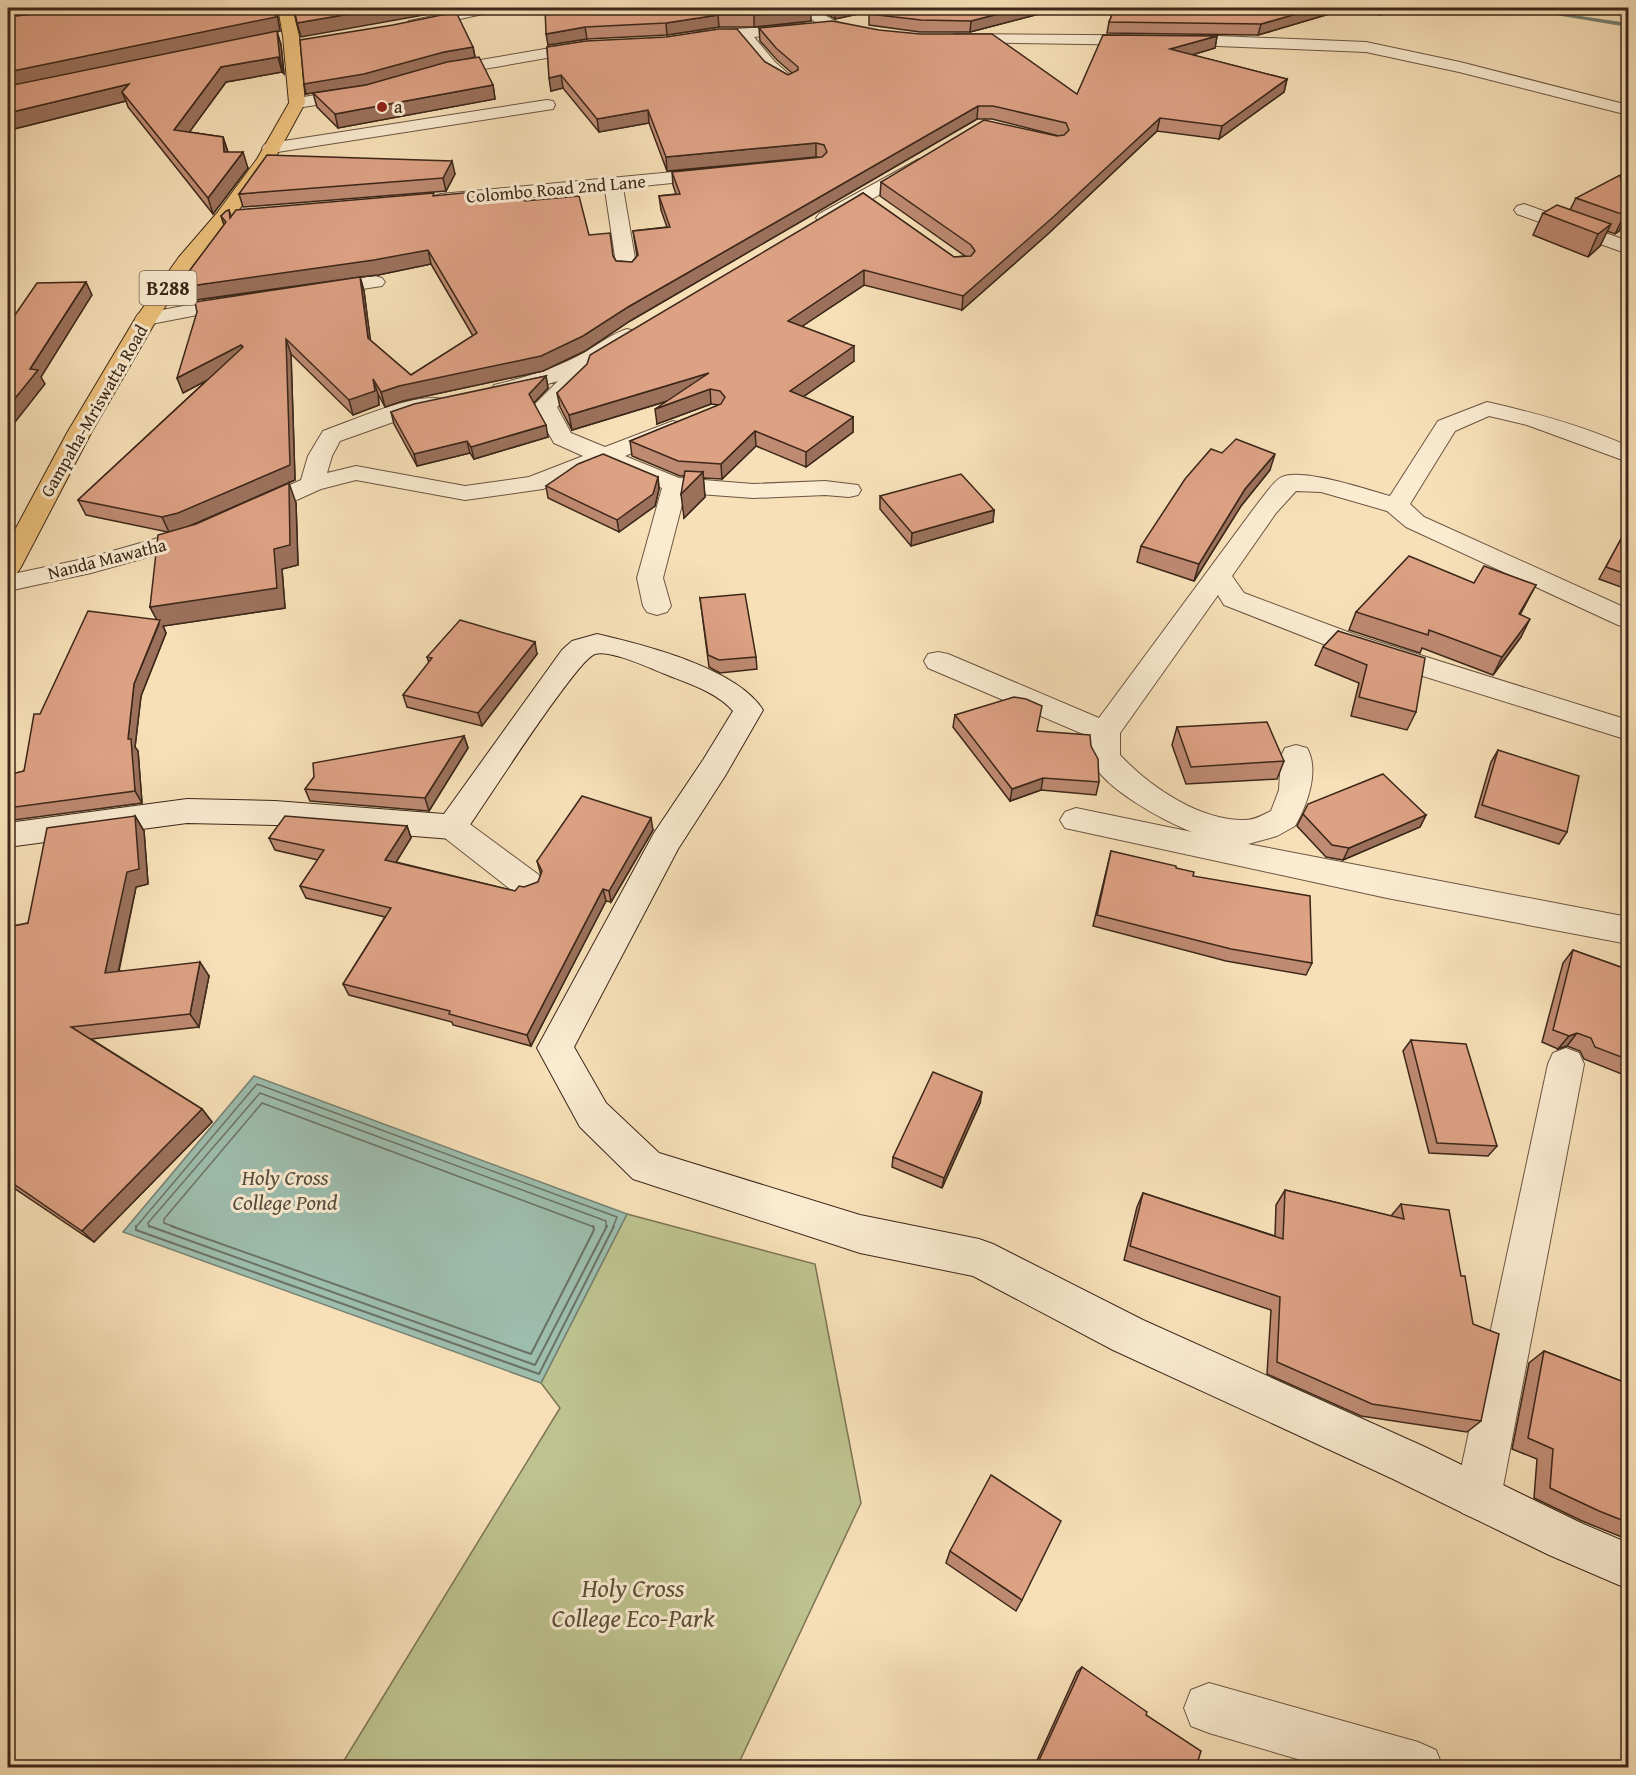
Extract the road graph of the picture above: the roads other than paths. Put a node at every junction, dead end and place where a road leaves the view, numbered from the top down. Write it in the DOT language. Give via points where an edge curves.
graph roads {
  1 [pos="285,8"];
  2 [pos="492,8"];
  3 [pos="814,8"];
  4 [pos="876,17"];
  5 [pos="832,26"];
  6 [pos="395,28"];
  7 [pos="743,33"];
  8 [pos="879,35"];
  9 [pos="941,39"];
  10 [pos="677,40"];
  11 [pos="270,41"];
  12 [pos="295,41"];
  13 [pos="607,45"];
  14 [pos="421,77"];
  15 [pos="789,81"];
  16 [pos="378,89"];
  17 [pos="297,103"];
  18 [pos="547,105"];
  19 [pos="1629,110"];
  20 [pos="271,148"];
  21 [pos="936,153"];
  22 [pos="735,172"];
  23 [pos="613,183"];
  24 [pos="864,196"];
  25 [pos="419,202"];
  26 [pos="884,210"];
  27 [pos="1524,210"];
  28 [pos="248,215"];
  29 [pos="224,217"];
  30 [pos="806,229"];
  31 [pos="1623,241"];
  32 [pos="627,270"];
  33 [pos="375,282"];
  34 [pos="299,292"];
  35 [pos="257,298"];
  36 [pos="146,319"];
  37 [pos="648,323"];
  38 [pos="594,358"];
  39 [pos="690,421"];
  40 [pos="1629,455"];
  41 [pos="605,456"];
  42 [pos="312,484"];
  43 [pos="675,485"];
  44 [pos="849,490"];
  45 [pos="1395,506"];
  46 [pos="8,567"];
  47 [pos="1218,576"];
  48 [pos="8,583"];
  49 [pos="657,606"];
  50 [pos="1629,619"];
  51 [pos="938,661"];
  52 [pos="1629,730"];
  53 [pos="1105,732"];
  54 [pos="1296,756"];
  55 [pos="1076,820"];
  56 [pos="452,827"];
  57 [pos="8,835"];
  58 [pos="527,884"];
  59 [pos="1629,931"];
  60 [pos="1566,1064"];
  61 [pos="1478,1497"];
  62 [pos="1629,1566"];
  63 [pos="1209,1708"];
  64 [pos="1419,1767"];
  1 -- 12 [label="main road"];
  2 -- 6 [label="street"];
  3 -- 5 [label="street" via="811,13"];
  4 -- 5 [label="street"];
  5 -- 7 [label="street"];
  5 -- 8 [label="street"];
  7 -- 10 [label="street"];
  7 -- 15 [label="street" via="763,60"];
  9 -- 19 [label="street" via="1218,41 1366,47"];
  11 -- 12 [label="street"];
  12 -- 17 [label="main road"];
  13 -- 14 [label="street" via="447,69"];
  16 -- 17 [label="street"];
  17 -- 20 [label="main road, Gampaha-Mriswatta Road / B288"];
  18 -- 20 [label="street"];
  20 -- 29 [label="main road, Gampaha-Mriswatta Road / B288"];
  21 -- 24 [label="street"];
  22 -- 23 [label="street, Colombo Road 2nd Lane"];
  23 -- 25 [label="street, Colombo Road 2nd Lane"];
  23 -- 32 [label="street"];
  24 -- 26 [label="street"];
  24 -- 30 [label="street"];
  27 -- 31 [label="street"];
  28 -- 29 [label="street"];
  29 -- 36 [label="main road, Gampaha-Mriswatta Road / B288" via="186,261"];
  33 -- 34 [label="street"];
  35 -- 36 [label="street"];
  36 -- 46 [label="main road, Gampaha-Mriswatta Road / B288" via="79,433"];
  37 -- 38 [label="street"];
  38 -- 41 [label="street" via="544,406 562,438"];
  38 -- 42 [label="street" via="551,378 411,408 331,436"];
  39 -- 41 [label="street, Nanda Mawatha"];
  40 -- 45 [label="street" via="1533,419 1487,409 1446,426"];
  41 -- 42 [label="street, Nanda Mawatha" via="534,484 465,493 356,473"];
  41 -- 43 [label="street"];
  42 -- 48 [label="street, Nanda Mawatha" via="195,536 92,565"];
  43 -- 44 [label="street" via="753,491"];
  43 -- 49 [label="street" via="650,578"];
  45 -- 47 [label="street" via="1322,485 1289,483"];
  45 -- 50 [label="street" via="1415,522"];
  47 -- 52 [label="street" via="1234,599 1347,642"];
  47 -- 53 [label="street"];
  51 -- 53 [label="street"];
  53 -- 54 [label="street" via="1105,758 1132,786 1166,807 1208,825 1244,832 1268,827 1284,818 1296,790"];
  55 -- 59 [label="street"];
  56 -- 57 [label="street" via="275,813 187,811"];
  56 -- 58 [label="street"];
  56 -- 61 [label="street" via="539,702 582,648 597,643 635,652 708,680 739,699 748,710 666,842 555,1048 593,1115 647,1167 860,1234 979,1258 1128,1335"];
  60 -- 61 [label="street"];
  61 -- 62 [label="street"];
  63 -- 64 [label="street"];
}
